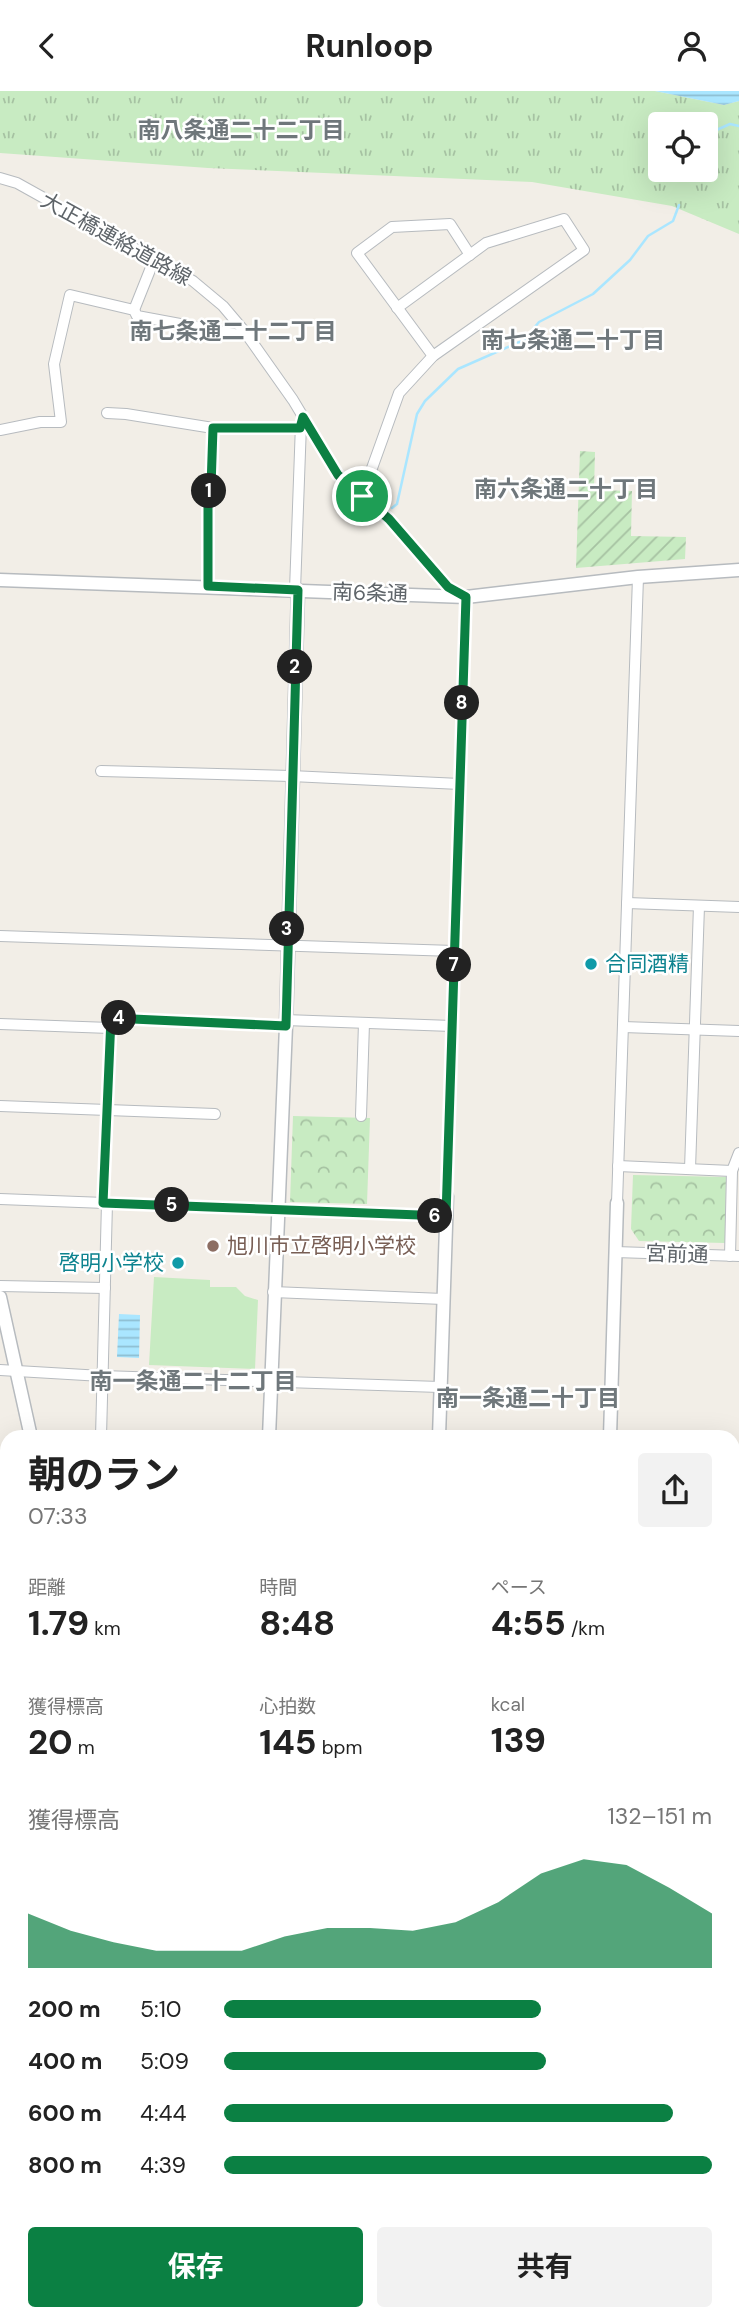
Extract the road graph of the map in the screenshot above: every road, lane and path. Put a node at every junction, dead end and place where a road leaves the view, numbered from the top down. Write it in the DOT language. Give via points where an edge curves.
graph roads {
  1 [pos="2,178"];
  2 [pos="0,190"];
  3 [pos="470,255"];
  4 [pos="154,260"];
  5 [pos="397,308"];
  6 [pos="134,310"];
  7 [pos="245,333"];
  8 [pos="433,356"];
  9 [pos="107,413"];
  10 [pos="303,417"];
  11 [pos="213,428"];
  12 [pos="300,428"];
  13 [pos="0,430"];
  14 [pos="362,496"];
  15 [pos="739,570"];
  16 [pos="638,577"];
  17 [pos="0,580"];
  18 [pos="208,586"];
  19 [pos="296,590"];
  20 [pos="466,597"];
  21 [pos="101,771"];
  22 [pos="291,776"];
  23 [pos="460,784"];
  24 [pos="627,903"];
  25 [pos="699,906"];
  26 [pos="739,907"];
  27 [pos="0,936"];
  28 [pos="287,945"];
  29 [pos="454,951"];
  30 [pos="285,1023"];
  31 [pos="365,1023"];
  32 [pos="0,1024"];
  33 [pos="452,1026"];
  34 [pos="623,1027"];
  35 [pos="110,1028"];
  36 [pos="694,1029"];
  37 [pos="739,1031"];
  38 [pos="0,1106"];
  39 [pos="107,1110"];
  40 [pos="215,1114"];
  41 [pos="361,1116"];
  42 [pos="739,1153"];
  43 [pos="618,1166"];
  44 [pos="690,1169"];
  45 [pos="732,1171"];
  46 [pos="447,1196"];
  47 [pos="0,1199"];
  48 [pos="105,1203"];
  49 [pos="617,1203"];
  50 [pos="278,1208"];
  51 [pos="446,1216"];
  52 [pos="615,1252"];
  53 [pos="734,1256"];
  54 [pos="0,1286"];
  55 [pos="105,1288"];
  56 [pos="273,1292"];
  57 [pos="0,1297"];
  58 [pos="443,1299"];
  59 [pos="0,1370"];
  60 [pos="17,1371"];
  61 [pos="103,1376"];
  62 [pos="271,1382"];
  63 [pos="440,1387"];
  64 [pos="30,1430"];
  65 [pos="101,1430"];
  66 [pos="269,1430"];
  67 [pos="439,1430"];
  68 [pos="610,1430"];
  1 -- 2 [label="street"];
  1 -- 4 [label="street, 大正橋連絡道路線"];
  3 -- 5 [label="street"];
  3 -- 5 [label="street" via="450,224 392,227 357,254"];
  3 -- 8 [label="street" via="486,243 564,219 584,250"];
  4 -- 6 [label="street"];
  4 -- 7 [label="street, 大正橋連絡道路線" via="194,281"];
  5 -- 8 [label="street"];
  6 -- 7 [label="street" via="136,316"];
  6 -- 13 [label="street" via="70,295 54,364 61,422"];
  7 -- 10 [label="street, 大正橋連絡道路線"];
  8 -- 14 [label="street" via="399,393"];
  9 -- 11 [label="street"];
  10 -- 12 [label="street"];
  10 -- 14 [label="street, 大正橋連絡道路線" via="338,475"];
  11 -- 12 [label="street"];
  11 -- 18 [label="street"];
  12 -- 19 [label="street"];
  14 -- 20 [label="street, 大正橋連絡道路線" via="389,519 448,587"];
  15 -- 16 [label="street, 南6条通"];
  16 -- 20 [label="street, 南6条通"];
  16 -- 24 [label="street"];
  17 -- 18 [label="street, 南6条通"];
  18 -- 19 [label="street, 南6条通"];
  19 -- 20 [label="street, 南6条通"];
  19 -- 22 [label="street"];
  20 -- 23 [label="street"];
  21 -- 22 [label="street"];
  22 -- 23 [label="street"];
  22 -- 28 [label="street"];
  23 -- 29 [label="street"];
  24 -- 25 [label="street"];
  24 -- 34 [label="street"];
  25 -- 26 [label="street"];
  25 -- 36 [label="street"];
  27 -- 28 [label="street"];
  28 -- 29 [label="street"];
  28 -- 30 [label="street"];
  29 -- 33 [label="street"];
  30 -- 31 [label="street"];
  30 -- 35 [label="street" via="111,1018"];
  30 -- 50 [label="street"];
  31 -- 33 [label="street"];
  31 -- 41 [label="street"];
  32 -- 35 [label="street"];
  33 -- 46 [label="street"];
  34 -- 36 [label="street"];
  34 -- 43 [label="street"];
  35 -- 39 [label="street"];
  36 -- 37 [label="street"];
  36 -- 44 [label="street"];
  38 -- 39 [label="street"];
  39 -- 40 [label="street"];
  39 -- 48 [label="street"];
  42 -- 45 [label="street"];
  43 -- 44 [label="street"];
  43 -- 49 [label="street"];
  44 -- 45 [label="street"];
  45 -- 53 [label="street"];
  46 -- 51 [label="street"];
  47 -- 48 [label="street"];
  48 -- 50 [label="street"];
  48 -- 55 [label="street"];
  49 -- 52 [label="street"];
  50 -- 51 [label="street"];
  50 -- 56 [label="street"];
  51 -- 58 [label="street"];
  52 -- 53 [label="street, 宮前通"];
  52 -- 68 [label="street"];
  54 -- 55 [label="street"];
  55 -- 61 [label="street"];
  56 -- 58 [label="street"];
  56 -- 62 [label="street"];
  57 -- 60 [label="street"];
  58 -- 63 [label="street"];
  59 -- 60 [label="street"];
  60 -- 61 [label="street"];
  60 -- 64 [label="street"];
  61 -- 62 [label="street"];
  61 -- 65 [label="street"];
  62 -- 63 [label="street"];
  62 -- 66 [label="street"];
  63 -- 67 [label="street"];
}
